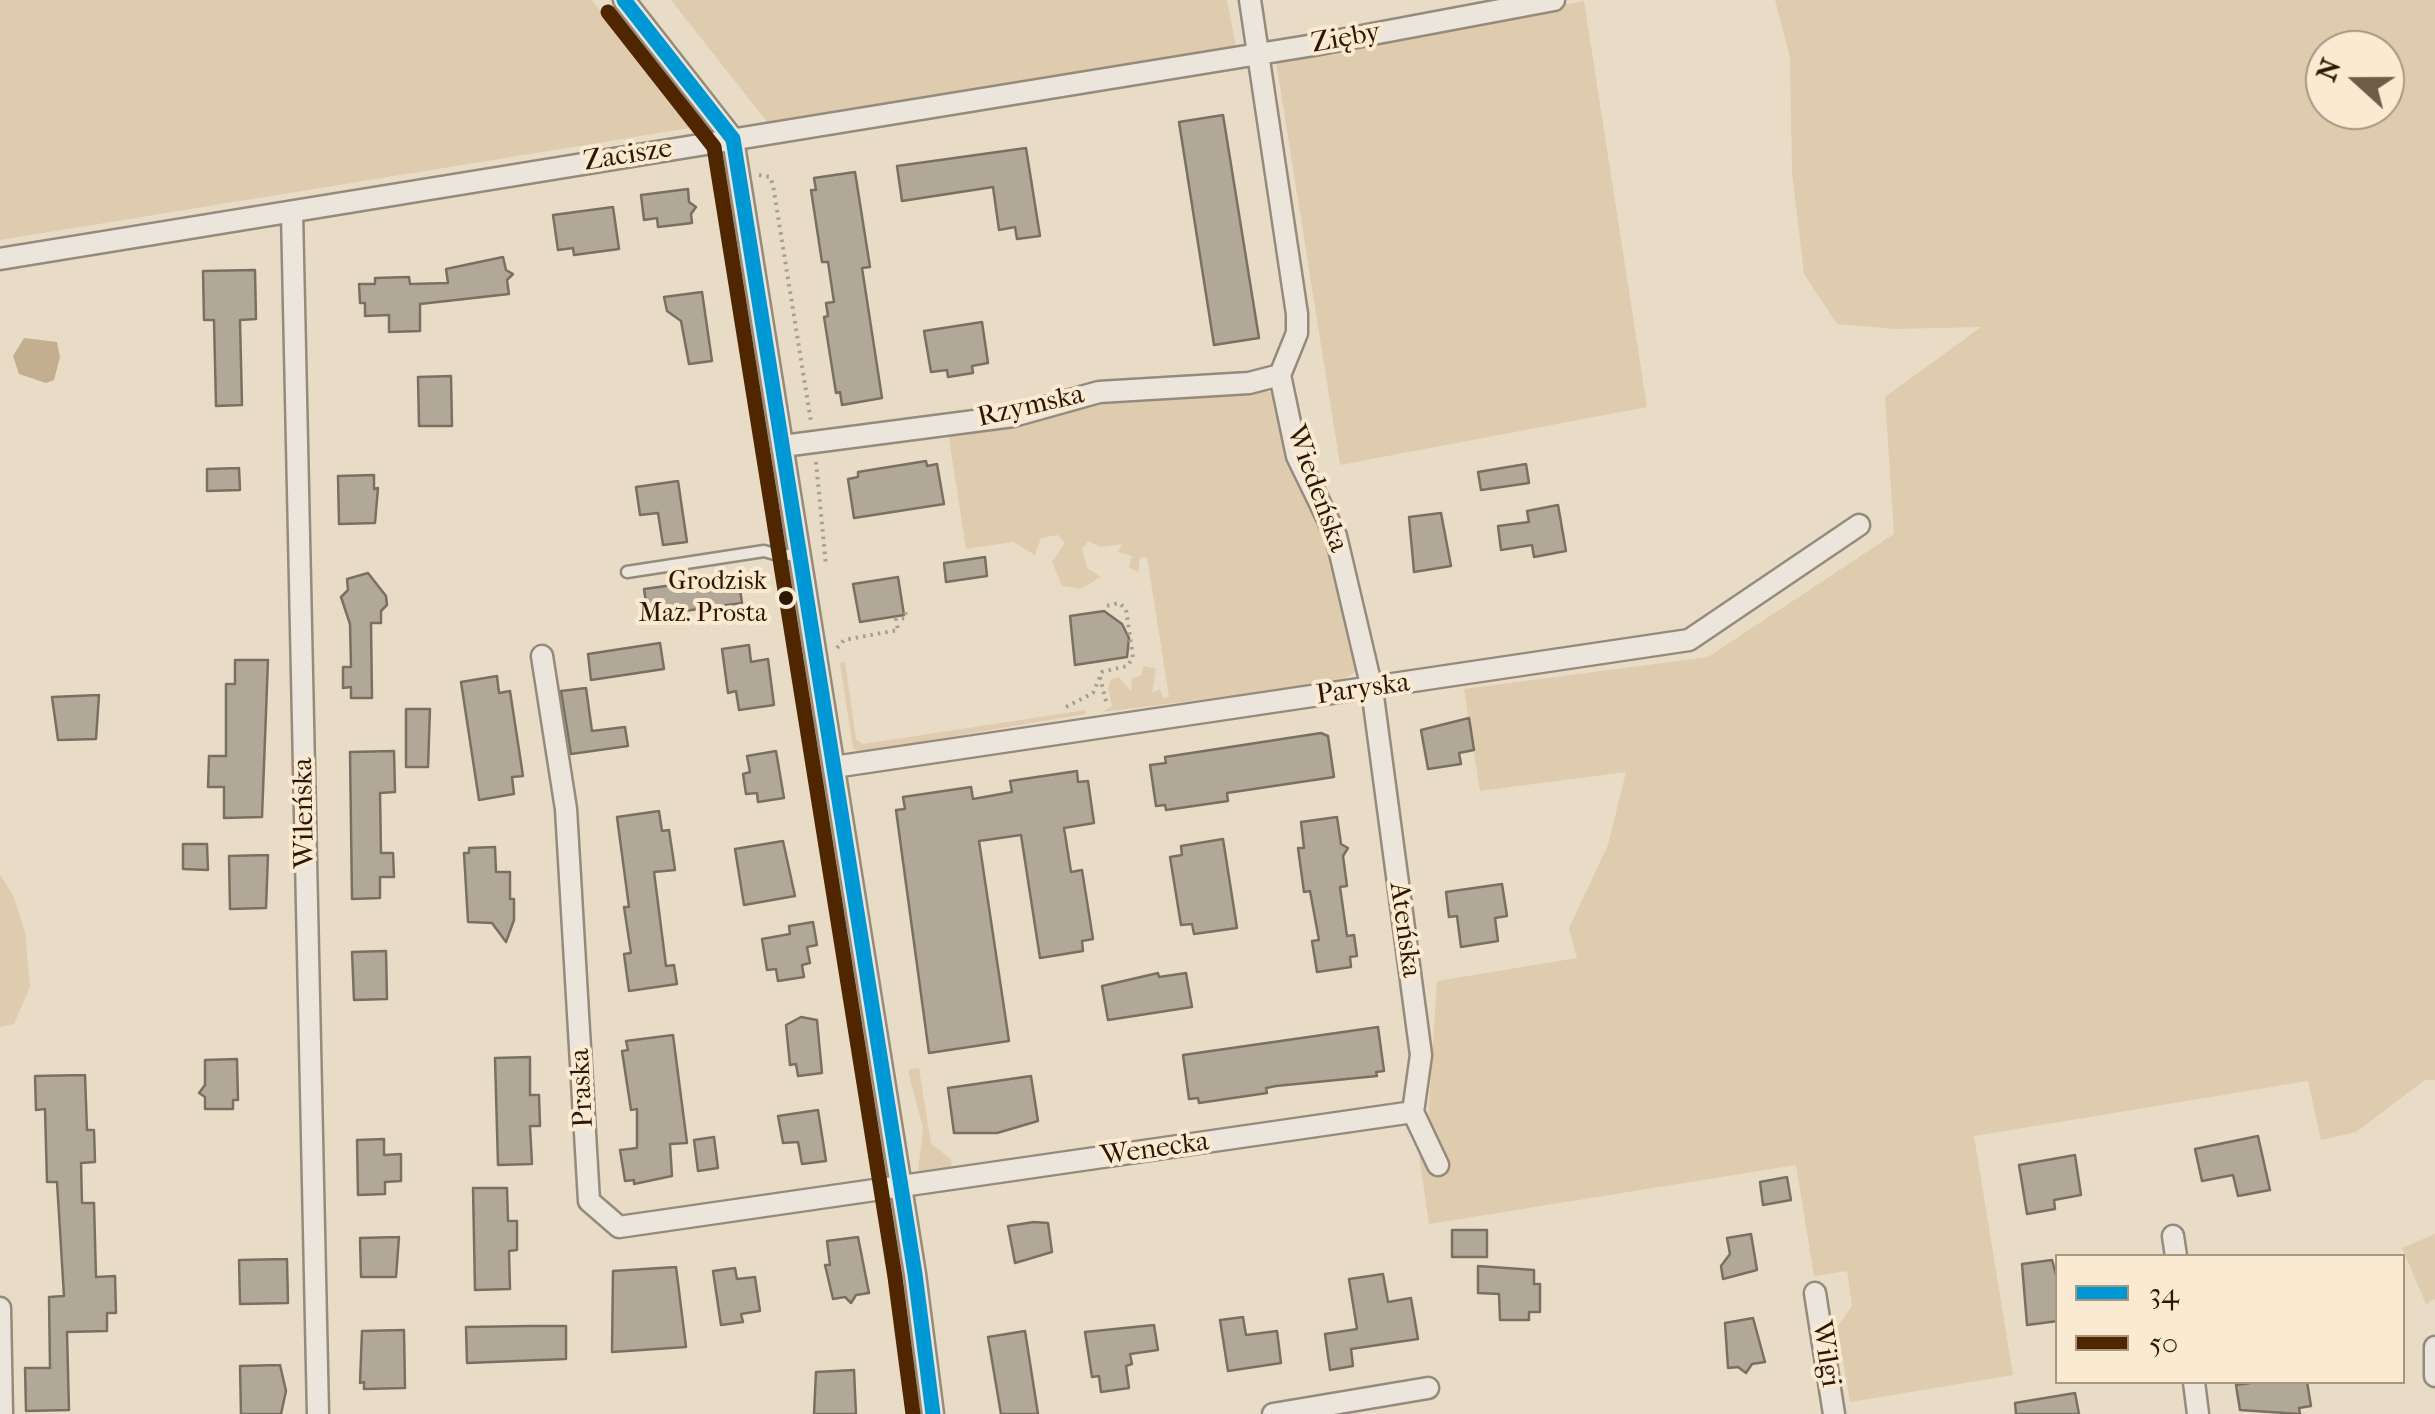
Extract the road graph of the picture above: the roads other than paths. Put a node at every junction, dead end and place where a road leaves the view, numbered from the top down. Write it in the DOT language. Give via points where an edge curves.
graph roads {
  1 [pos="624,0"];
  2 [pos="1250,0"];
  3 [pos="1554,0"];
  4 [pos="1256,53"];
  5 [pos="734,139"];
  6 [pos="292,212"];
  7 [pos="0,259"];
  8 [pos="1280,375"];
  9 [pos="782,446"];
  10 [pos="1859,525"];
  11 [pos="799,552"];
  12 [pos="627,572"];
  13 [pos="542,656"];
  14 [pos="1372,689"];
  15 [pos="834,768"];
  16 [pos="1412,1112"];
  17 [pos="1438,1165"];
  18 [pos="898,1188"];
  19 [pos="1815,1294"];
  20 [pos="0,1308"];
  21 [pos="2435,1347"];
  22 [pos="2435,1376"];
  23 [pos="2194,1384"];
  24 [pos="1428,1388"];
  25 [pos="2,1414"];
  26 [pos="318,1414"];
  27 [pos="933,1414"];
  28 [pos="1273,1414"];
  29 [pos="1834,1414"];
  30 [pos="2198,1414"];
  1 -- 5 [label="street"];
  2 -- 4 [label="street"];
  3 -- 4 [label="street, Zięby"];
  4 -- 5 [label="street, Zacisze"];
  4 -- 8 [label="street" via="1297,314 1294,344"];
  5 -- 6 [label="street, Zacisze"];
  5 -- 9 [label="street"];
  6 -- 7 [label="street, Zacisze"];
  6 -- 26 [label="street, Wileńska"];
  8 -- 9 [label="street, Rzymska" via="1249,383 1100,392 1013,416"];
  8 -- 14 [label="street, Wiedeńska" via="1297,456 1336,536"];
  9 -- 11 [label="street"];
  10 -- 14 [label="street, Paryska" via="1688,640"];
  11 -- 12 [label="lane" via="764,551"];
  11 -- 15 [label="street"];
  13 -- 18 [label="street, Praska" via="566,809 589,1201 619,1227"];
  14 -- 15 [label="street, Paryska"];
  14 -- 16 [label="street, Ateńska" via="1421,1055"];
  15 -- 18 [label="street"];
  16 -- 17 [label="street"];
  16 -- 18 [label="street, Wenecka"];
  18 -- 27 [label="street"];
  19 -- 29 [label="street, Wilgi"];
  20 -- 25 [label="street"];
  21 -- 22 [label="street"];
  23 -- 30 [label="street"];
  24 -- 28 [label="street"];
}
